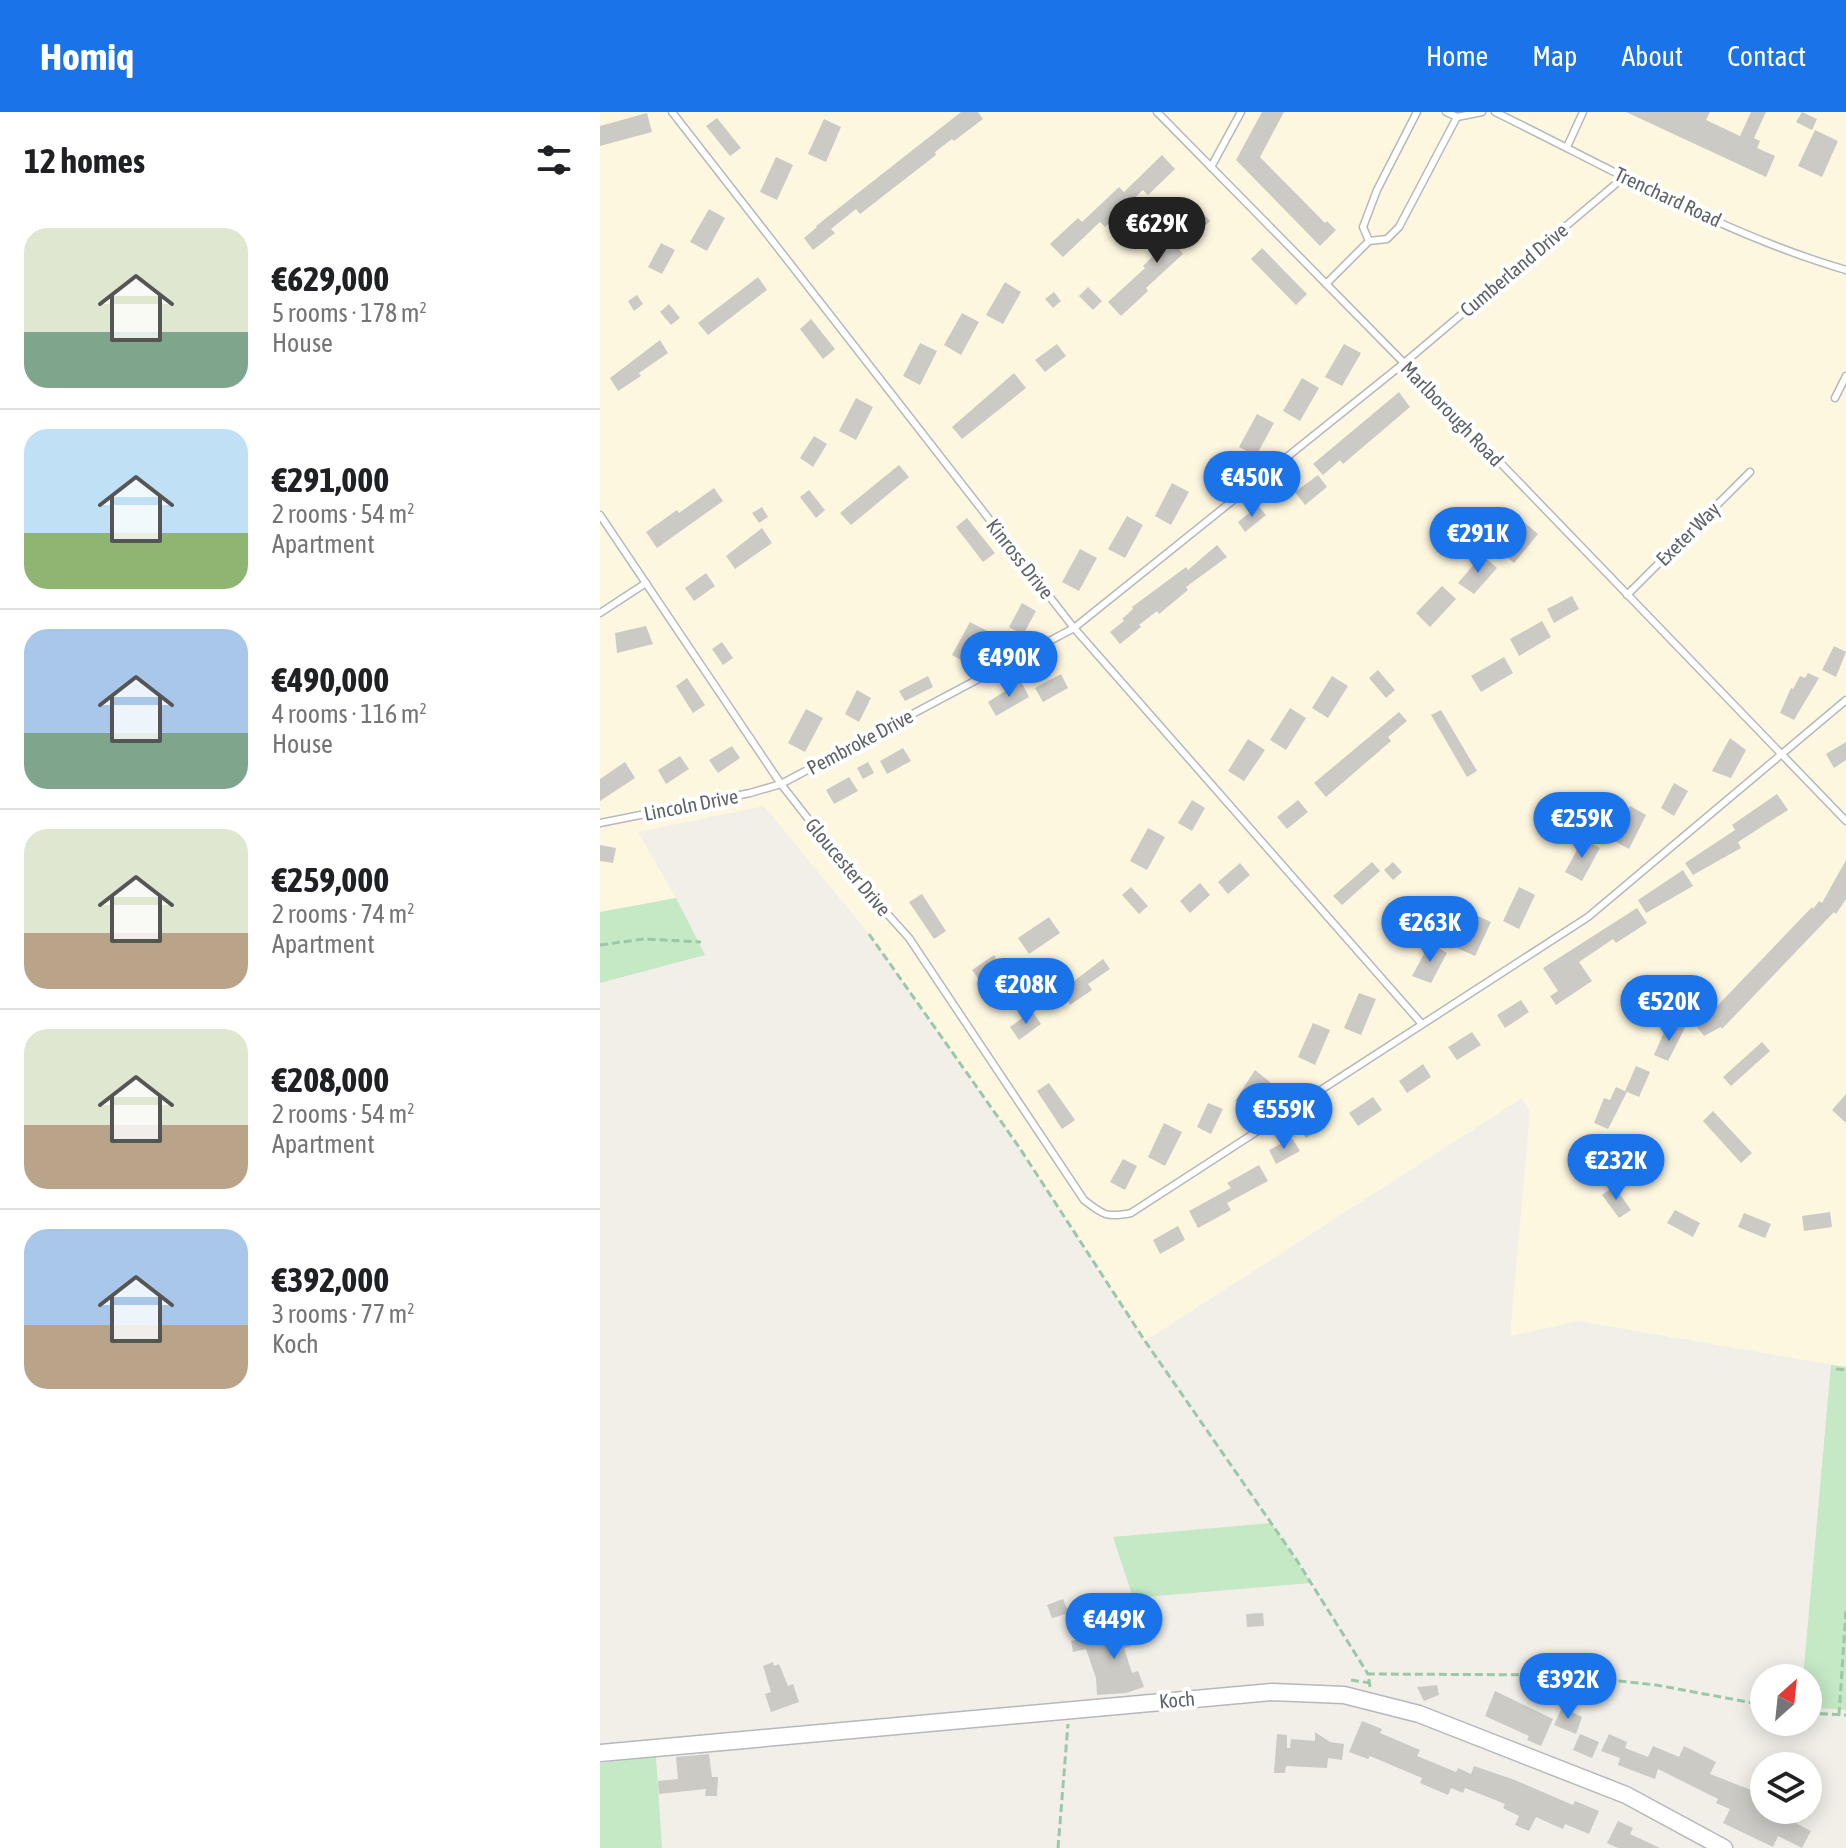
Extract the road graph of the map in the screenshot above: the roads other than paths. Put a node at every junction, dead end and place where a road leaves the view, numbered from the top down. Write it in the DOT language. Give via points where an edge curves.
graph roads {
  1 [pos="672,112"];
  2 [pos="1157,112"];
  3 [pos="1241,112"];
  4 [pos="1417,112"];
  5 [pos="1446,112"];
  6 [pos="1482,112"];
  7 [pos="1495,112"];
  8 [pos="1583,112"];
  9 [pos="1457,117"];
  10 [pos="1567,147"];
  11 [pos="1211,167"];
  12 [pos="1624,177"];
  13 [pos="1369,241"];
  14 [pos="1846,270"];
  15 [pos="1326,284"];
  16 [pos="1404,363"];
  17 [pos="1846,376"];
  18 [pos="1835,398"];
  19 [pos="1750,472"];
  20 [pos="600,515"];
  21 [pos="646,583"];
  22 [pos="1627,595"];
  23 [pos="600,613"];
  24 [pos="1074,628"];
  25 [pos="1846,700"];
  26 [pos="1783,755"];
  27 [pos="781,784"];
  28 [pos="1846,821"];
  29 [pos="600,823"];
  30 [pos="1421,1023"];
  31 [pos="600,1753"];
  32 [pos="1724,1848"];
  1 -- 24 [label="lane, Kinross Drive"];
  2 -- 11 [label="lane, Marlborough Road"];
  3 -- 11 [label="lane"];
  4 -- 13 [label="lane" via="1363,227"];
  5 -- 9 [label="lane"];
  6 -- 9 [label="lane"];
  7 -- 10 [label="lane, Trenchard Road"];
  8 -- 10 [label="lane"];
  9 -- 13 [label="lane" via="1399,227 1387,239"];
  10 -- 12 [label="lane, Trenchard Road"];
  11 -- 15 [label="lane, Marlborough Road"];
  12 -- 14 [label="lane, Trenchard Road" via="1789,253"];
  12 -- 16 [label="lane, Cumberland Drive"];
  13 -- 15 [label="lane"];
  15 -- 16 [label="lane, Marlborough Road"];
  16 -- 22 [label="lane, Marlborough Road"];
  16 -- 24 [label="lane, Pembroke Drive"];
  17 -- 18 [label="lane"];
  19 -- 22 [label="lane, Exeter Way"];
  20 -- 21 [label="lane, Gloucester Drive"];
  21 -- 23 [label="lane"];
  21 -- 27 [label="lane, Gloucester Drive"];
  22 -- 26 [label="lane, Marlborough Road"];
  24 -- 27 [label="lane, Pembroke Drive"];
  24 -- 30 [label="lane, Kinross Drive"];
  25 -- 26 [label="lane"];
  26 -- 28 [label="lane, Marlborough Road"];
  26 -- 30 [label="lane" via="1588,917"];
  27 -- 29 [label="lane, Lincoln Drive"];
  27 -- 30 [label="lane, Gloucester Drive" via="909,938 1084,1200 1101,1214 1131,1213"];
  31 -- 32 [label="street, Koch" via="1272,1692 1344,1695 1419,1714 1568,1771 1645,1804"];
}
